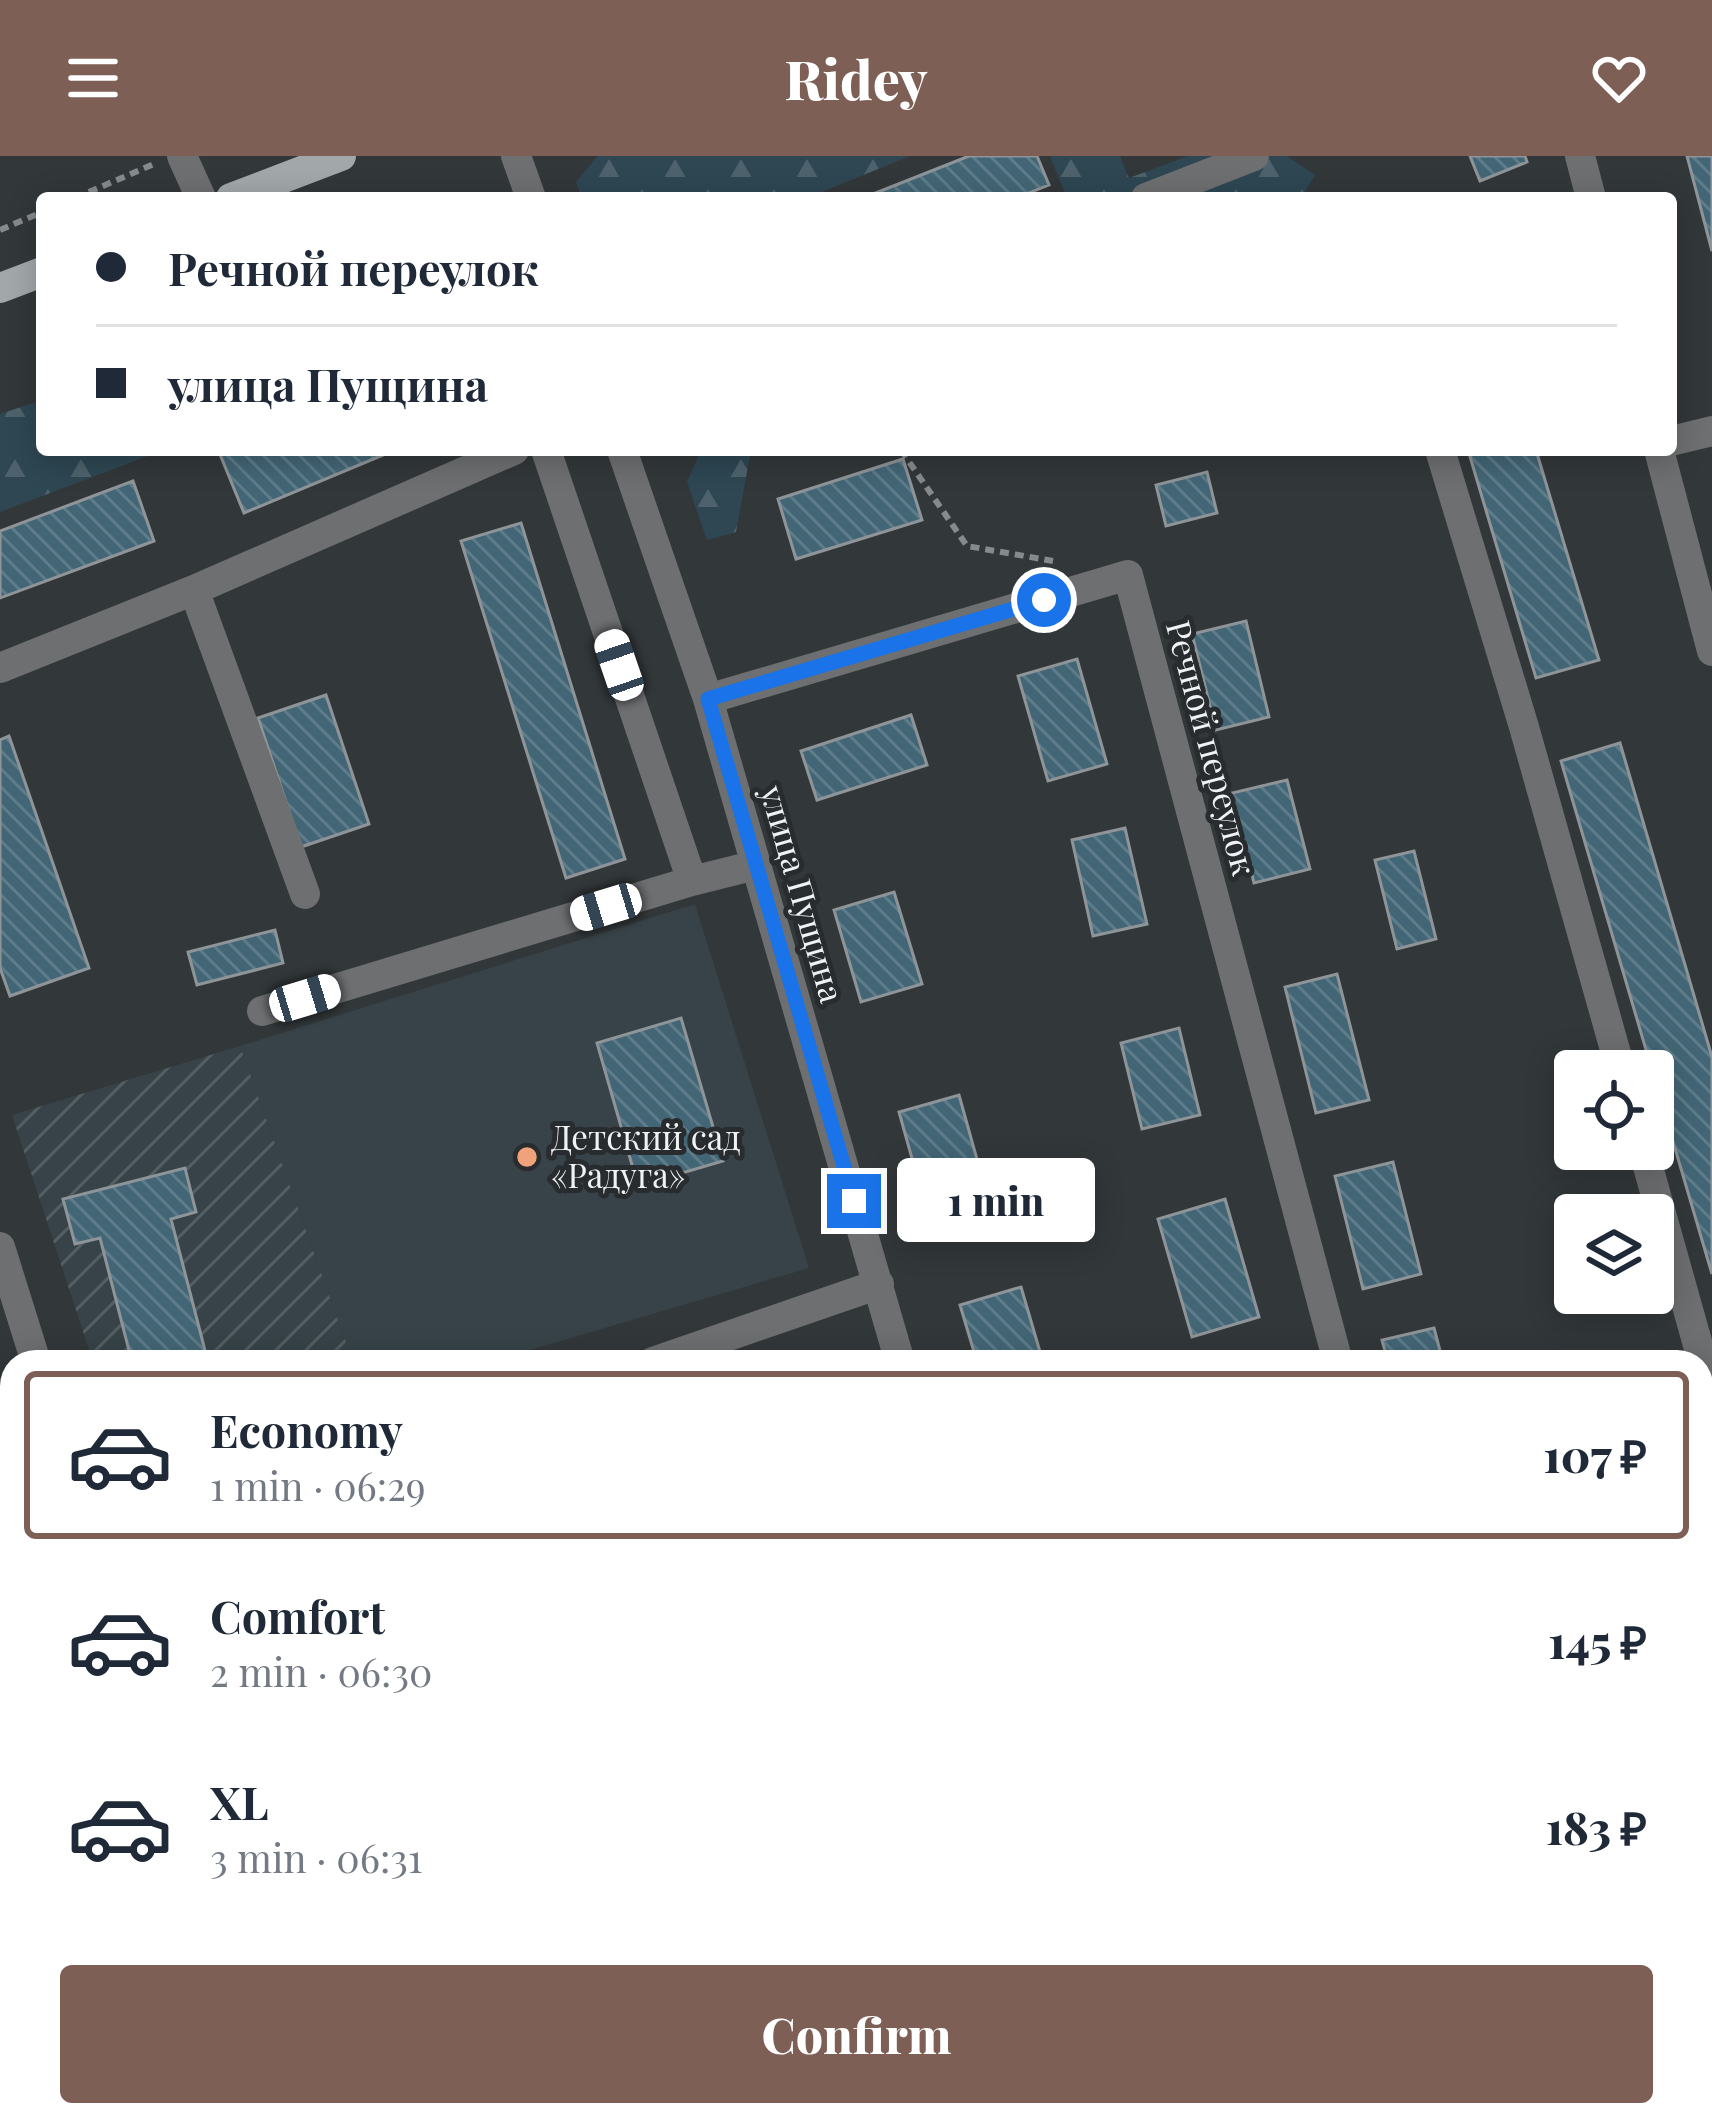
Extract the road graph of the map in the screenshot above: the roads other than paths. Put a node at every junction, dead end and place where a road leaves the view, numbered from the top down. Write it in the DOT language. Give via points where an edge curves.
graph roads {
  1 [pos="182,156"];
  2 [pos="341,156"];
  3 [pos="515,156"];
  4 [pos="1254,156"];
  5 [pos="1580,156"];
  6 [pos="199,192"];
  7 [pos="247,192"];
  8 [pos="529,192"];
  9 [pos="1161,192"];
  10 [pos="1589,192"];
  11 [pos="36,274"];
  12 [pos="0,288"];
  13 [pos="1712,431"];
  14 [pos="1677,440"];
  15 [pos="500,456"];
  16 [pos="548,456"];
  17 [pos="624,456"];
  18 [pos="1442,456"];
  19 [pos="1661,456"];
  20 [pos="194,590"];
  21 [pos="1712,651"];
  22 [pos="0,668"];
  23 [pos="708,699"];
  24 [pos="756,865"];
  25 [pos="692,880"];
  26 [pos="305,894"];
  27 [pos="262,1011"];
  28 [pos="1615,1050"];
  29 [pos="1649,1170"];
  30 [pos="0,1246"];
  31 [pos="879,1284"];
  32 [pos="32,1350"];
  33 [pos="687,1350"];
  34 [pos="897,1350"];
  35 [pos="1335,1350"];
  36 [pos="1699,1350"];
  1 -- 6 [label="street"];
  2 -- 7 [label="main road"];
  3 -- 8 [label="street"];
  4 -- 9 [label="street"];
  5 -- 10 [label="street"];
  11 -- 12 [label="main road"];
  13 -- 14 [label="street"];
  15 -- 20 [label="street"];
  16 -- 25 [label="street"];
  17 -- 23 [label="street, улица Пущина"];
  18 -- 28 [label="street"];
  19 -- 21 [label="street"];
  20 -- 22 [label="street"];
  20 -- 26 [label="street"];
  23 -- 24 [label="street, улица Пущина"];
  23 -- 35 [label="street, Речной переулок" via="1128,575"];
  24 -- 25 [label="street"];
  24 -- 31 [label="street, улица Пущина"];
  25 -- 27 [label="street"];
  29 -- 36 [label="street"];
  30 -- 32 [label="street"];
  31 -- 33 [label="street"];
  31 -- 34 [label="street, улица Пущина"];
}
